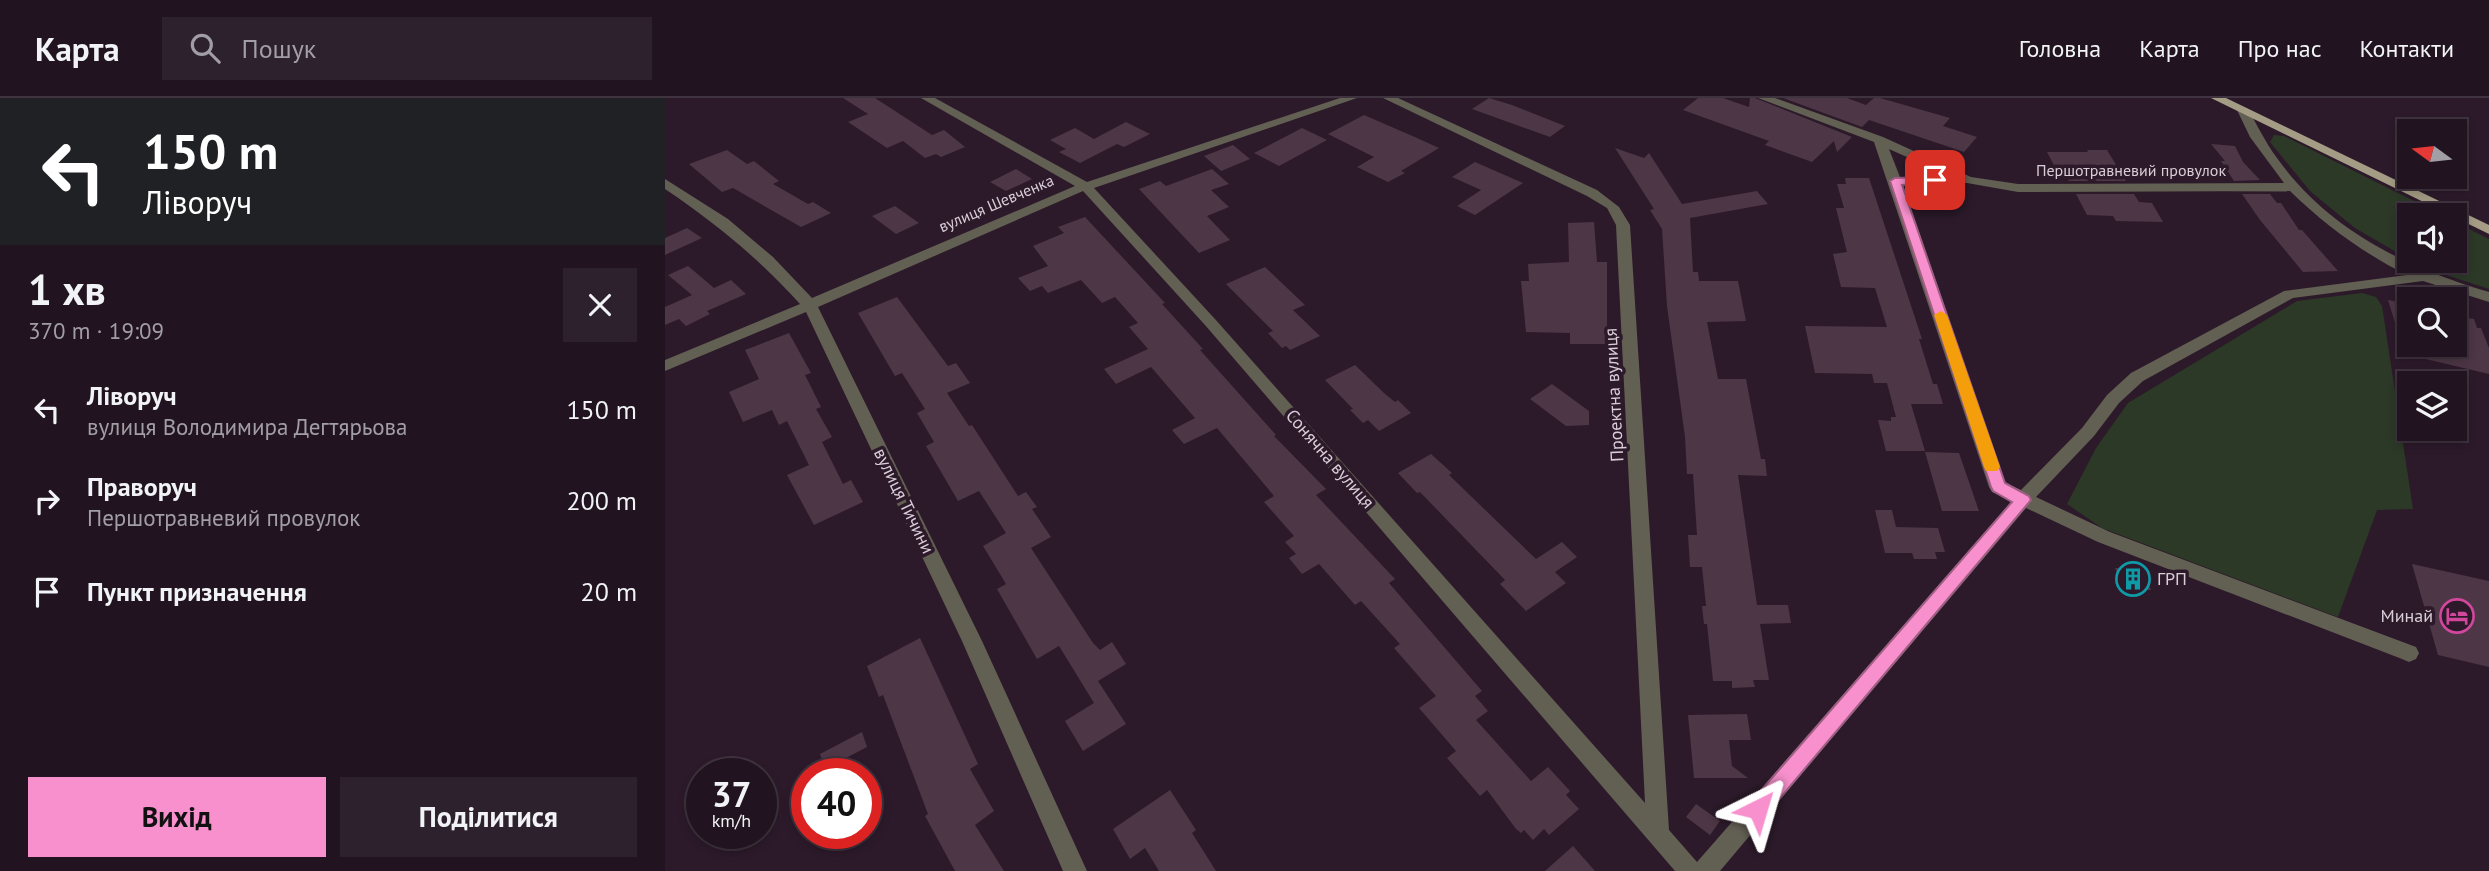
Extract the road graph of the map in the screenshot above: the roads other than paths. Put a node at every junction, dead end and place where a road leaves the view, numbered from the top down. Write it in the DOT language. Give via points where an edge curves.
graph roads {
  1 [pos="927,98"];
  2 [pos="1351,98"];
  3 [pos="1389,98"];
  4 [pos="1764,98"];
  5 [pos="2217,98"];
  6 [pos="2243,110"];
  7 [pos="1879,140"];
  8 [pos="1969,180"];
  9 [pos="1895,181"];
  10 [pos="665,183"];
  11 [pos="1085,186"];
  12 [pos="2294,187"];
  13 [pos="2489,230"];
  14 [pos="2423,277"];
  15 [pos="2489,296"];
  16 [pos="810,305"];
  17 [pos="665,366"];
  18 [pos="2023,500"];
  19 [pos="2409,653"];
  20 [pos="1658,834"];
  21 [pos="1075,871"];
  22 [pos="1691,871"];
  23 [pos="1705,871"];
  1 -- 11 [label="street, Сонячна вулиця"];
  2 -- 11 [label="street, вулиця Шевченка"];
  3 -- 20 [label="street, Проектна вулиця" via="1593,193 1619,213"];
  4 -- 7 [label="street, Першотравневий провулок"];
  5 -- 6 [label="main road"];
  6 -- 12 [label="street" via="2257,140"];
  6 -- 13 [label="main road"];
  7 -- 8 [label="street, Першотравневий провулок"];
  7 -- 9 [label="street"];
  8 -- 9 [label="street, Першотравневий провулок"];
  8 -- 12 [label="street, Першотравневий провулок" via="2018,188"];
  9 -- 18 [label="street" via="1999,487"];
  10 -- 16 [label="street, вулиця Тичини" via="723,222 768,260"];
  11 -- 16 [label="street, вулиця Шевченка" via="992,222"];
  11 -- 20 [label="street, Сонячна вулиця" via="1210,322"];
  12 -- 14 [label="street" via="2343,230"];
  14 -- 15 [label="street"];
  14 -- 18 [label="street" via="2301,291 2274,300 2137,377"];
  16 -- 17 [label="street, вулиця Шевченка"];
  16 -- 21 [label="street, вулиця Тичини" via="972,641"];
  18 -- 19 [label="street" via="2104,537"];
  18 -- 23 [label="street"];
  20 -- 22 [label="street, Сонячна вулиця"];
}
